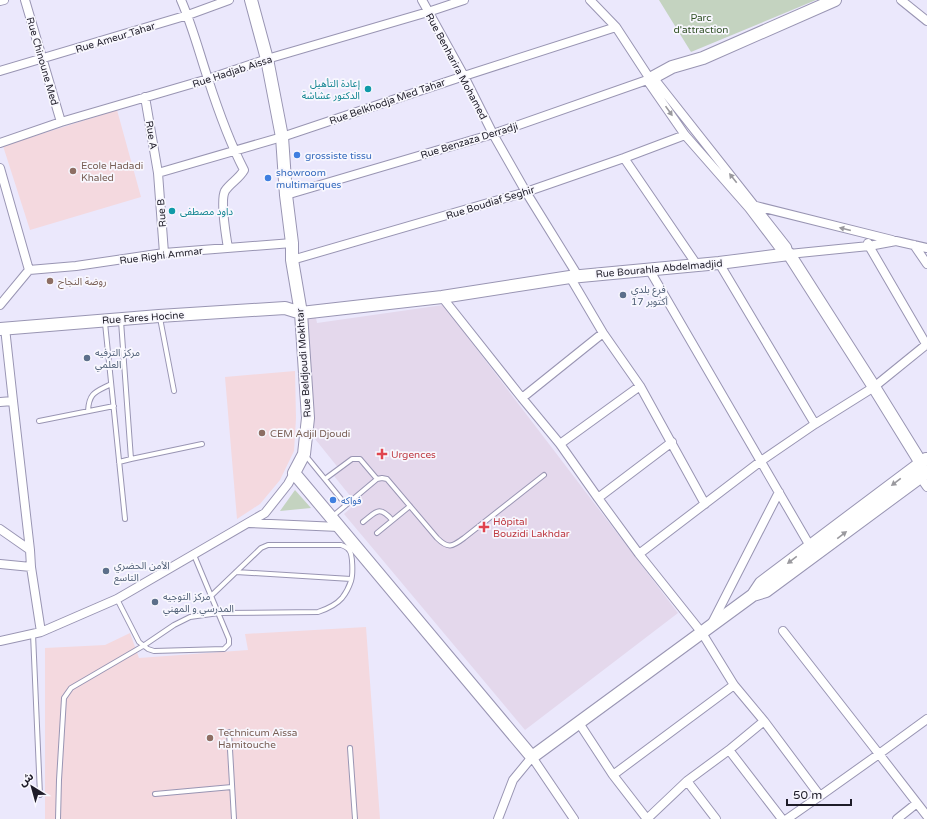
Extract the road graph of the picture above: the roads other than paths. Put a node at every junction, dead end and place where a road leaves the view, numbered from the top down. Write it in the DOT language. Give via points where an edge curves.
graph roads {
  1 [pos="4,0"];
  2 [pos="25,0"];
  3 [pos="180,0"];
  4 [pos="229,0"];
  5 [pos="251,0"];
  6 [pos="422,0"];
  7 [pos="464,0"];
  8 [pos="590,0"];
  9 [pos="835,0"];
  10 [pos="901,0"];
  11 [pos="0,1"];
  12 [pos="428,12"];
  13 [pos="188,15"];
  14 [pos="927,21"];
  15 [pos="616,27"];
  16 [pos="43,58"];
  17 [pos="268,59"];
  18 [pos="0,71"];
  19 [pos="464,76"];
  20 [pos="208,79"];
  21 [pos="650,79"];
  22 [pos="145,97"];
  23 [pos="61,122"];
  24 [pos="493,134"];
  25 [pos="685,135"];
  26 [pos="282,137"];
  27 [pos="0,143"];
  28 [pos="234,150"];
  29 [pos="624,158"];
  30 [pos="0,168"];
  31 [pos="158,173"];
  32 [pos="526,192"];
  33 [pos="286,195"];
  34 [pos="756,206"];
  35 [pos="867,235"];
  36 [pos="896,241"];
  37 [pos="292,243"];
  38 [pos="914,245"];
  39 [pos="869,246"];
  40 [pos="228,248"];
  41 [pos="927,248"];
  42 [pos="164,253"];
  43 [pos="789,254"];
  44 [pos="292,260"];
  45 [pos="719,263"];
  46 [pos="927,264"];
  47 [pos="697,265"];
  48 [pos="29,270"];
  49 [pos="649,270"];
  50 [pos="574,276"];
  51 [pos="442,297"];
  52 [pos="0,305"];
  53 [pos="285,308"];
  54 [pos="301,313"];
  55 [pos="159,316"];
  56 [pos="121,319"];
  57 [pos="105,320"];
  58 [pos="2,329"];
  59 [pos="603,333"];
  60 [pos="927,344"];
  61 [pos="111,384"];
  62 [pos="640,386"];
  63 [pos="874,387"];
  64 [pos="174,391"];
  65 [pos="522,398"];
  66 [pos="13,401"];
  67 [pos="0,402"];
  68 [pos="114,406"];
  69 [pos="88,411"];
  70 [pos="39,421"];
  71 [pos="816,424"];
  72 [pos="672,442"];
  73 [pos="202,444"];
  74 [pos="560,444"];
  75 [pos="304,454"];
  76 [pos="131,459"];
  77 [pos="761,461"];
  78 [pos="119,462"];
  79 [pos="924,468"];
  80 [pos="294,473"];
  81 [pos="544,475"];
  82 [pos="325,479"];
  83 [pos="377,479"];
  84 [pos="927,487"];
  85 [pos="779,492"];
  86 [pos="598,498"];
  87 [pos="705,504"];
  88 [pos="346,505"];
  89 [pos="410,506"];
  90 [pos="125,519"];
  91 [pos="392,520"];
  92 [pos="335,522"];
  93 [pos="362,522"];
  94 [pos="248,523"];
  95 [pos="0,529"];
  96 [pos="377,533"];
  97 [pos="810,546"];
  98 [pos="30,550"];
  99 [pos="194,554"];
  100 [pos="639,554"];
  101 [pos="0,564"];
  102 [pos="31,567"];
  103 [pos="236,572"];
  104 [pos="351,580"];
  105 [pos="753,595"];
  106 [pos="211,596"];
  107 [pos="117,599"];
  108 [pos="219,613"];
  109 [pos="706,630"];
  110 [pos="783,631"];
  111 [pos="41,632"];
  112 [pos="33,634"];
  113 [pos="0,641"];
  114 [pos="143,646"];
  115 [pos="734,685"];
  116 [pos="927,719"];
  117 [pos="764,721"];
  118 [pos="579,723"];
  119 [pos="229,732"];
  120 [pos="350,748"];
  121 [pos="729,750"];
  122 [pos="879,754"];
  123 [pos="532,757"];
  124 [pos="612,775"];
  125 [pos="687,781"];
  126 [pos="232,787"];
  127 [pos="155,794"];
  128 [pos="40,795"];
  129 [pos="820,796"];
  130 [pos="917,803"];
  131 [pos="927,816"];
  132 [pos="58,819"];
  133 [pos="234,819"];
  134 [pos="355,819"];
  135 [pos="498,819"];
  136 [pos="574,819"];
  137 [pos="647,819"];
  138 [pos="716,819"];
  139 [pos="782,819"];
  140 [pos="787,819"];
  141 [pos="897,819"];
  1 -- 11 [label="street"];
  2 -- 16 [label="street, Rue Chinoune Med"];
  3 -- 13 [label="street"];
  4 -- 13 [label="street, Rue Ameur Tahar"];
  5 -- 17 [label="street, Rue Beldjoudi Mokhtar"];
  6 -- 12 [label="street, Rue Benharira Mohamed"];
  7 -- 12 [label="street, Rue Hadjab Aissa"];
  8 -- 15 [label="street"];
  9 -- 21 [label="street" via="710,55 672,67"];
  10 -- 14 [label="street"];
  12 -- 17 [label="street, Rue Hadjab Aissa"];
  12 -- 19 [label="street, Rue Benharira Mohamed"];
  13 -- 16 [label="street, Rue Ameur Tahar"];
  13 -- 20 [label="street"];
  15 -- 19 [label="street, Rue Belkhodja Med Tahar"];
  15 -- 21 [label="street"];
  16 -- 18 [label="street, Rue Ameur Tahar"];
  16 -- 23 [label="street, Rue Chinoune Med"];
  17 -- 20 [label="street, Rue Hadjab Aissa"];
  17 -- 26 [label="street, Rue Beldjoudi Mokhtar"];
  19 -- 24 [label="street, Rue Benharira Mohamed"];
  19 -- 26 [label="street, Rue Belkhodja Med Tahar"];
  20 -- 22 [label="street, Rue Hadjab Aissa"];
  20 -- 28 [label="street"];
  21 -- 24 [label="street, Rue Benzaza Derradji"];
  21 -- 25 [label="street, one-way" via="649,83"];
  34 -- 21 [label="street, one-way" via="656,81"];
  22 -- 23 [label="street, Rue Hadjab Aissa"];
  22 -- 31 [label="street, Rue A"];
  23 -- 27 [label="street, Rue Hadjab Aissa"];
  24 -- 32 [label="street, Rue Benharira Mohamed"];
  24 -- 33 [label="street, Rue Benzaza Derradji"];
  25 -- 29 [label="street, Rue Boudiaf Seghir"];
  25 -- 43 [label="street" via="749,208 780,249"];
  26 -- 28 [label="street, Rue Belkhodja Med Tahar"];
  26 -- 33 [label="street, Rue Beldjoudi Mokhtar"];
  28 -- 31 [label="street, Rue Belkhodja Med Tahar"];
  28 -- 40 [label="street" via="244,170 227,187 222,198"];
  29 -- 32 [label="street, Rue Boudiaf Seghir"];
  29 -- 47 [label="street"];
  30 -- 48 [label="street"];
  31 -- 42 [label="street, Rue B"];
  32 -- 44 [label="street, Rue Boudiaf Seghir"];
  32 -- 50 [label="street, Rue Benharira Mohamed"];
  33 -- 37 [label="street, Rue Beldjoudi Mokhtar"];
  35 -- 34 [label="street, one-way"];
  34 -- 43 [label="street" via="787,247"];
  35 -- 36 [label="street"];
  35 -- 39 [label="street"];
  36 -- 38 [label="street"];
  36 -- 39 [label="street"];
  37 -- 40 [label="street, Rue Righi Ammar"];
  37 -- 44 [label="street, Rue Beldjoudi Mokhtar"];
  38 -- 41 [label="street"];
  38 -- 46 [label="street"];
  39 -- 43 [label="street"];
  39 -- 60 [label="street"];
  40 -- 42 [label="street, Rue Righi Ammar"];
  42 -- 48 [label="street, Rue Righi Ammar"];
  43 -- 45 [label="street, Rue Bourahla Abdelmadjid"];
  43 -- 63 [label="street"];
  44 -- 54 [label="street, Rue Beldjoudi Mokhtar"];
  45 -- 47 [label="street, Rue Bourahla Abdelmadjid"];
  45 -- 71 [label="street"];
  47 -- 49 [label="street, Rue Bourahla Abdelmadjid"];
  48 -- 52 [label="street"];
  49 -- 50 [label="street, Rue Bourahla Abdelmadjid"];
  49 -- 77 [label="street"];
  50 -- 51 [label="street, Rue Bourahla Abdelmadjid"];
  50 -- 59 [label="street, Rue Benharira Mohamed"];
  51 -- 54 [label="street, Rue Bourahla Abdelmadjid"];
  51 -- 65 [label="street"];
  53 -- 54 [label="street, Rue Bourahla Abdelmadjid"];
  53 -- 55 [label="street, Rue Fares Hocine"];
  54 -- 75 [label="street, Rue Beldjoudi Mokhtar" via="308,418"];
  55 -- 56 [label="street, Rue Fares Hocine"];
  55 -- 64 [label="lane"];
  56 -- 57 [label="street, Rue Fares Hocine"];
  56 -- 76 [label="lane"];
  57 -- 58 [label="street, Rue Fares Hocine"];
  57 -- 61 [label="lane"];
  58 -- 66 [label="street"];
  59 -- 62 [label="street, Rue Benharira Mohamed"];
  59 -- 65 [label="street"];
  60 -- 63 [label="street"];
  61 -- 68 [label="lane"];
  61 -- 69 [label="lane" via="91,396"];
  62 -- 72 [label="street, Rue Benharira Mohamed"];
  62 -- 74 [label="street"];
  63 -- 71 [label="street"];
  63 -- 79 [label="street"];
  65 -- 74 [label="street"];
  66 -- 67 [label="street"];
  66 -- 98 [label="street"];
  68 -- 69 [label="lane"];
  68 -- 78 [label="lane"];
  69 -- 70 [label="lane"];
  71 -- 77 [label="street"];
  72 -- 86 [label="street"];
  72 -- 87 [label="street, Rue Benharira Mohamed"];
  73 -- 76 [label="lane"];
  74 -- 86 [label="street"];
  75 -- 80 [label="street, Rue Beldjoudi Mokhtar"];
  75 -- 82 [label="lane"];
  76 -- 78 [label="lane"];
  77 -- 85 [label="street"];
  77 -- 87 [label="street"];
  78 -- 90 [label="lane"];
  79 -- 84 [label="street"];
  79 -- 97 [label="street, one-way"];
  105 -- 79 [label="street, one-way" via="766,591"];
  80 -- 92 [label="street"];
  80 -- 94 [label="street, Rue Beldjoudi Mokhtar" via="265,513"];
  81 -- 89 [label="lane" via="457,544 451,546 445,545 437,538"];
  82 -- 83 [label="lane" via="356,458 360,459"];
  82 -- 88 [label="lane"];
  83 -- 88 [label="lane"];
  83 -- 89 [label="lane" via="387,479"];
  85 -- 97 [label="street"];
  85 -- 109 [label="street"];
  86 -- 100 [label="street"];
  87 -- 100 [label="street"];
  88 -- 92 [label="lane"];
  89 -- 91 [label="lane"];
  91 -- 93 [label="lane" via="385,512 377,511"];
  91 -- 96 [label="lane"];
  92 -- 94 [label="street"];
  92 -- 123 [label="street"];
  94 -- 99 [label="street, Rue Beldjoudi Mokhtar"];
  95 -- 98 [label="street"];
  97 -- 105 [label="street, one-way" via="761,583"];
  98 -- 102 [label="street"];
  99 -- 106 [label="lane"];
  99 -- 107 [label="street, Rue Beldjoudi Mokhtar"];
  100 -- 109 [label="street"];
  101 -- 102 [label="street"];
  102 -- 111 [label="street"];
  103 -- 104 [label="lane"];
  103 -- 104 [label="lane" via="261,548 268,545 341,545 351,554"];
  103 -- 106 [label="lane"];
  104 -- 108 [label="lane" via="342,598 318,612"];
  105 -- 109 [label="street"];
  106 -- 108 [label="lane"];
  107 -- 111 [label="street, Rue Beldjoudi Mokhtar"];
  107 -- 114 [label="lane"];
  108 -- 114 [label="lane" via="190,618 174,625"];
  108 -- 114 [label="lane" via="229,639 229,644 224,649 154,651"];
  109 -- 115 [label="street"];
  109 -- 118 [label="street"];
  110 -- 122 [label="street"];
  111 -- 112 [label="street, Rue Beldjoudi Mokhtar"];
  112 -- 113 [label="street, Rue Beldjoudi Mokhtar"];
  112 -- 128 [label="lane"];
  114 -- 132 [label="lane" via="71,688 64,698"];
  115 -- 117 [label="street"];
  115 -- 124 [label="street"];
  116 -- 122 [label="street"];
  117 -- 121 [label="street"];
  117 -- 129 [label="street"];
  118 -- 123 [label="street"];
  118 -- 124 [label="street"];
  119 -- 126 [label="lane"];
  120 -- 134 [label="lane"];
  121 -- 125 [label="street"];
  121 -- 139 [label="street"];
  122 -- 129 [label="street"];
  122 -- 130 [label="street"];
  123 -- 135 [label="street" via="512,780"];
  123 -- 136 [label="street"];
  124 -- 137 [label="street"];
  125 -- 137 [label="street"];
  125 -- 138 [label="street"];
  126 -- 127 [label="lane"];
  126 -- 133 [label="lane"];
  129 -- 140 [label="street"];
  130 -- 131 [label="street"];
  130 -- 141 [label="street"];
}
